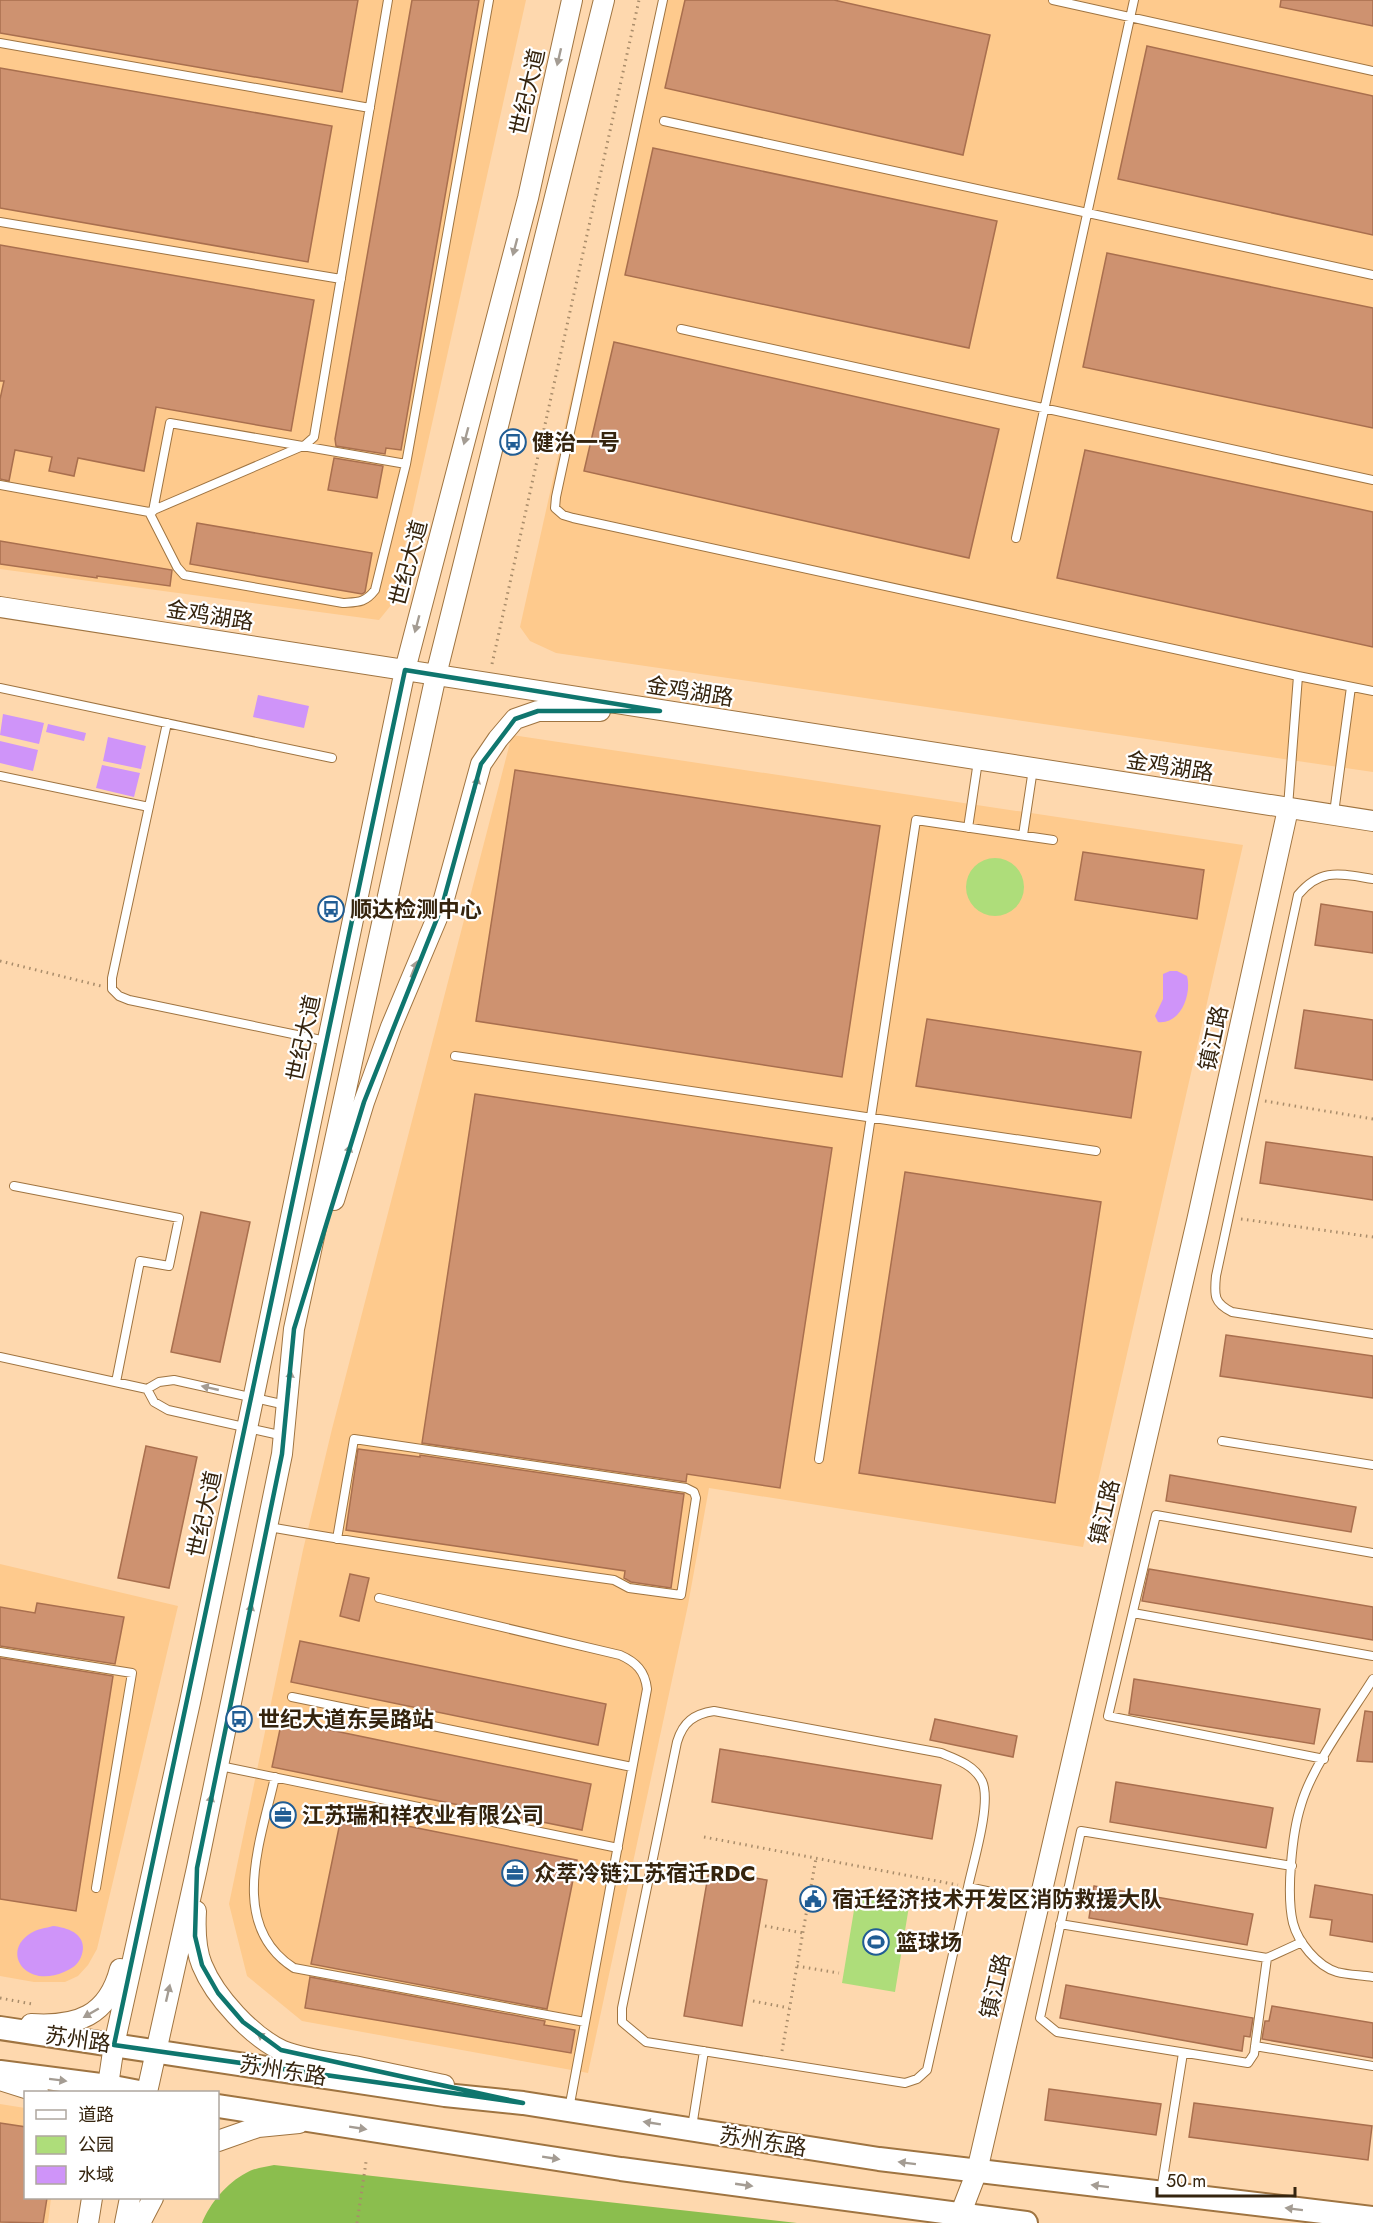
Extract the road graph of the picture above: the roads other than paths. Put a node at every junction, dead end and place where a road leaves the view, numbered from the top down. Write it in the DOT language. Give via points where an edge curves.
graph roads {
  1 [pos="388,0"];
  2 [pos="489,0"];
  3 [pos="572,0"];
  4 [pos="604,0"];
  5 [pos="663,0"];
  6 [pos="1053,0"];
  7 [pos="1134,0"];
  8 [pos="1131,17"];
  9 [pos="0,44"];
  10 [pos="1373,71"];
  11 [pos="370,108"];
  12 [pos="664,121"];
  13 [pos="1088,214"];
  14 [pos="0,222"];
  15 [pos="1373,276"];
  16 [pos="341,279"];
  17 [pos="681,329"];
  18 [pos="1045,409"];
  19 [pos="305,445"];
  20 [pos="406,464"];
  21 [pos="1373,480"];
  22 [pos="0,484"];
  23 [pos="151,512"];
  24 [pos="1016,538"];
  25 [pos="0,607"];
  26 [pos="405,670"];
  27 [pos="436,675"];
  28 [pos="1298,676"];
  29 [pos="1351,687"];
  30 [pos="0,688"];
  31 [pos="1373,691"];
  32 [pos="660,711"];
  33 [pos="167,723"];
  34 [pos="332,758"];
  35 [pos="978,761"];
  36 [pos="1033,769"];
  37 [pos="0,776"];
  38 [pos="149,807"];
  39 [pos="1288,809"];
  40 [pos="1333,815"];
  41 [pos="1373,821"];
  42 [pos="968,828"];
  43 [pos="1023,835"];
  44 [pos="1053,840"];
  45 [pos="1373,879"];
  46 [pos="327,1041"];
  47 [pos="455,1056"];
  48 [pos="871,1118"];
  49 [pos="1096,1151"];
  50 [pos="14,1186"];
  51 [pos="294,1329"];
  52 [pos="1373,1334"];
  53 [pos="0,1357"];
  54 [pos="116,1382"];
  55 [pos="147,1389"];
  56 [pos="253,1398"];
  57 [pos="287,1406"];
  58 [pos="247,1427"];
  59 [pos="284,1437"];
  60 [pos="1222,1442"];
  61 [pos="819,1459"];
  62 [pos="1373,1466"];
  63 [pos="268,1526"];
  64 [pos="337,1539"];
  65 [pos="1373,1553"];
  66 [pos="378,1598"];
  67 [pos="1133,1613"];
  68 [pos="0,1652"];
  69 [pos="1373,1656"];
  70 [pos="1373,1678"];
  71 [pos="292,1697"];
  72 [pos="190,1702"];
  73 [pos="1324,1758"];
  74 [pos="218,1766"];
  75 [pos="632,1767"];
  76 [pos="274,1777"];
  77 [pos="618,1848"];
  78 [pos="1292,1866"];
  79 [pos="197,1868"];
  80 [pos="968,1887"];
  81 [pos="96,1888"];
  82 [pos="1038,1902"];
  83 [pos="1060,1924"];
  84 [pos="1302,1942"];
  85 [pos="1267,1958"];
  86 [pos="1373,1977"];
  87 [pos="0,2021"];
  88 [pos="585,2022"];
  89 [pos="0,2028"];
  90 [pos="114,2045"];
  91 [pos="1255,2046"];
  92 [pos="155,2050"];
  93 [pos="704,2051"];
  94 [pos="1183,2054"];
  95 [pos="1373,2066"];
  96 [pos="0,2072"];
  97 [pos="0,2080"];
  98 [pos="107,2089"];
  99 [pos="35,2091"];
  100 [pos="128,2091"];
  101 [pos="147,2091"];
  102 [pos="523,2103"];
  103 [pos="219,2106"];
  104 [pos="569,2111"];
  105 [pos="316,2122"];
  106 [pos="692,2130"];
  107 [pos="219,2141"];
  108 [pos="977,2171"];
  109 [pos="1161,2193"];
  110 [pos="80,2199"];
  111 [pos="92,2199"];
  112 [pos="130,2199"];
  113 [pos="152,2199"];
  114 [pos="1373,2218"];
  115 [pos="959,2219"];
  116 [pos="78,2223"];
  117 [pos="88,2223"];
  118 [pos="125,2223"];
  119 [pos="140,2223"];
  120 [pos="1026,2223"];
  1 -- 11 [label="lane"];
  2 -- 20 [label="lane"];
  3 -- 26 [label="street, 世纪大道, one-way" via="528,198"];
  4 -- 27 [label="street"];
  5 -- 28 [label="lane" via="555,508 563,516"];
  6 -- 8 [label="lane"];
  7 -- 8 [label="lane"];
  8 -- 10 [label="lane"];
  8 -- 13 [label="lane"];
  9 -- 11 [label="lane"];
  11 -- 16 [label="lane"];
  12 -- 13 [label="lane"];
  13 -- 15 [label="lane"];
  13 -- 18 [label="lane"];
  14 -- 16 [label="lane"];
  16 -- 19 [label="lane" via="315,437"];
  17 -- 18 [label="lane"];
  18 -- 21 [label="lane"];
  18 -- 24 [label="lane"];
  19 -- 20 [label="lane"];
  19 -- 23 [label="lane"];
  19 -- 23 [label="lane" via="170,423"];
  20 -- 23 [label="lane" via="375,590 369,599 359,602 343,603 184,575"];
  22 -- 23 [label="lane"];
  25 -- 26 [label="street, 金鸡湖路"];
  26 -- 27 [label="street, 金鸡湖路"];
  26 -- 46 [label="street, 世纪大道"];
  27 -- 32 [label="street, 金鸡湖路"];
  27 -- 51 [label="street"];
  28 -- 29 [label="lane"];
  28 -- 39 [label="lane"];
  29 -- 31 [label="lane"];
  29 -- 40 [label="lane"];
  30 -- 33 [label="lane"];
  32 -- 35 [label="street, 金鸡湖路"];
  51 -- 32 [label="street, one-way" via="368,1092 442,906 481,764 515,720 538,711"];
  33 -- 34 [label="lane"];
  33 -- 38 [label="lane"];
  35 -- 36 [label="street, 金鸡湖路"];
  35 -- 42 [label="lane"];
  36 -- 39 [label="street, 金鸡湖路"];
  36 -- 43 [label="lane"];
  37 -- 38 [label="lane"];
  38 -- 46 [label="lane" via="112,989 129,1000"];
  39 -- 40 [label="street, 金鸡湖路"];
  39 -- 82 [label="street, 镇江路" via="1197,1221"];
  40 -- 41 [label="street, 金鸡湖路"];
  42 -- 43 [label="lane"];
  42 -- 48 [label="lane" via="916,820"];
  43 -- 44 [label="lane"];
  45 -- 52 [label="lane" via="1322,875 1298,895 1214,1293 1221,1307 1247,1316"];
  46 -- 56 [label="street, 世纪大道"];
  47 -- 48 [label="lane"];
  48 -- 49 [label="lane"];
  48 -- 61 [label="lane"];
  50 -- 54 [label="lane" via="179,1218 170,1266 140,1261"];
  57 -- 51 [label="street, one-way"];
  53 -- 54 [label="lane"];
  54 -- 55 [label="lane"];
  56 -- 55 [label="lane, one-way" via="174,1380"];
  55 -- 58 [label="lane" via="154,1402 168,1410"];
  56 -- 57 [label="lane"];
  56 -- 58 [label="street, 世纪大道"];
  57 -- 59 [label="street"];
  58 -- 59 [label="lane"];
  58 -- 72 [label="street, 世纪大道"];
  59 -- 63 [label="street"];
  60 -- 62 [label="lane"];
  63 -- 64 [label="lane"];
  74 -- 63 [label="street, one-way"];
  64 -- 64 [label="lane" via="614,1580 628,1588 681,1595 696,1498 686,1488 354,1439"];
  65 -- 67 [label="lane" via="1156,1515"];
  66 -- 75 [label="lane" via="631,1660 646,1677 647,1689"];
  67 -- 69 [label="lane"];
  67 -- 73 [label="lane" via="1108,1716"];
  68 -- 81 [label="lane" via="132,1673"];
  70 -- 73 [label="lane"];
  71 -- 75 [label="lane"];
  72 -- 87 [label="street, one-way" via="116,1985 106,2002 90,2016 55,2025"];
  72 -- 90 [label="street, 世纪大道"];
  73 -- 78 [label="lane" via="1301,1804"];
  74 -- 76 [label="lane"];
  79 -- 74 [label="street, one-way"];
  75 -- 77 [label="lane"];
  76 -- 77 [label="lane"];
  76 -- 88 [label="lane" via="252,1892 260,1928 282,1961 294,1968"];
  77 -- 88 [label="lane"];
  78 -- 83 [label="lane" via="1081,1831"];
  78 -- 84 [label="lane" via="1293,1923"];
  92 -- 79 [label="street, one-way"];
  102 -- 79 [label="street, one-way" via="300,2057 264,2038 243,2022 218,1993 202,1965 195,1936"];
  80 -- 82 [label="lane"];
  80 -- 93 [label="lane" via="927,2070 917,2079 905,2083"];
  80 -- 93 [label="lane" via="986,1802 982,1782 960,1760 941,1753 714,1711 690,1719 677,1742 622,2022 646,2042"];
  82 -- 108 [label="street, 镇江路"];
  83 -- 85 [label="lane"];
  83 -- 94 [label="lane" via="1040,2018 1057,2032"];
  84 -- 85 [label="lane"];
  84 -- 86 [label="lane" via="1335,1972"];
  85 -- 91 [label="lane"];
  88 -- 104 [label="lane"];
  89 -- 90 [label="main road, 苏州路"];
  90 -- 92 [label="main road, 苏州路"];
  90 -- 98 [label="street, 世纪大道"];
  91 -- 94 [label="lane" via="1248,2063"];
  91 -- 95 [label="lane"];
  92 -- 101 [label="street"];
  92 -- 102 [label="main road, 苏州东路" via="445,2095"];
  93 -- 106 [label="lane"];
  94 -- 109 [label="lane"];
  96 -- 98 [label="main road, 苏州路, one-way"];
  97 -- 99 [label="street"];
  98 -- 100 [label="main road, 苏州路"];
  102 -- 104 [label="main road, 苏州东路"];
  103 -- 105 [label="main road, 苏州东路"];
  106 -- 104 [label="main road, 苏州东路, one-way"];
  105 -- 107 [label="street" via="258,2127"];
  105 -- 115 [label="main road, 苏州东路, one-way"];
  108 -- 106 [label="main road, 苏州东路, one-way"];
  109 -- 108 [label="main road, 苏州东路, one-way"];
  108 -- 115 [label="street, 镇江路"];
  114 -- 109 [label="main road, 苏州东路, one-way"];
  110 -- 116 [label="street"];
  111 -- 117 [label="street"];
  112 -- 118 [label="street"];
  113 -- 119 [label="street"];
  115 -- 120 [label="main road, 苏州东路"];
}
